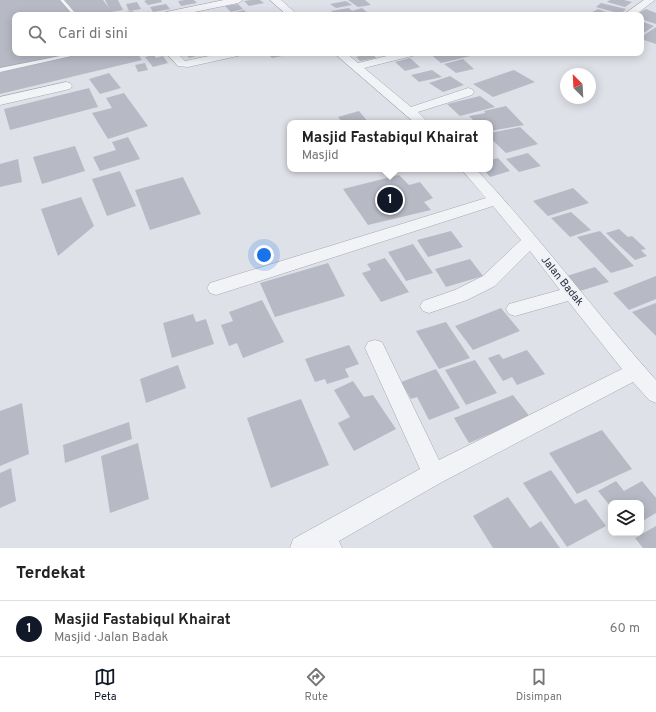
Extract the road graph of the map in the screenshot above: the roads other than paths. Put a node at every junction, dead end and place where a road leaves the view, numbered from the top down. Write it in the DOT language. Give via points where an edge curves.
graph roads {
  1 [pos="62,0"];
  2 [pos="238,0"];
  3 [pos="275,0"];
  4 [pos="650,0"];
  5 [pos="72,12"];
  6 [pos="197,12"];
  7 [pos="289,12"];
  8 [pos="632,12"];
  9 [pos="68,56"];
  10 [pos="175,56"];
  11 [pos="224,56"];
  12 [pos="343,56"];
  13 [pos="400,56"];
  14 [pos="356,67"];
  15 [pos="0,70"];
  16 [pos="66,86"];
  17 [pos="468,92"];
  18 [pos="0,101"];
  19 [pos="410,111"];
  20 [pos="420,120"];
  21 [pos="471,172"];
  22 [pos="497,200"];
  23 [pos="530,241"];
  24 [pos="216,288"];
  25 [pos="571,293"];
  26 [pos="429,306"];
  27 [pos="515,309"];
  28 [pos="375,348"];
  29 [pos="636,372"];
  30 [pos="656,394"];
  31 [pos="434,474"];
  32 [pos="327,542"];
  33 [pos="302,548"];
  1 -- 5 [label="lane"];
  2 -- 6 [label="street"];
  3 -- 7 [label="street"];
  4 -- 8 [label="street"];
  9 -- 15 [label="lane"];
  10 -- 11 [label="street" via="182,64 188,64"];
  12 -- 14 [label="street"];
  13 -- 14 [label="street"];
  14 -- 19 [label="street"];
  16 -- 18 [label="street"];
  17 -- 19 [label="street"];
  19 -- 20 [label="street"];
  21 -- 22 [label="street, Jalan Badak"];
  22 -- 23 [label="street, Jalan Badak"];
  22 -- 24 [label="street"];
  23 -- 25 [label="street, Jalan Badak"];
  23 -- 26 [label="street" via="489,281 461,295"];
  25 -- 27 [label="street"];
  25 -- 29 [label="street, Jalan Badak"];
  28 -- 31 [label="street"];
  29 -- 30 [label="street, Jalan Badak"];
  29 -- 31 [label="street"];
  31 -- 32 [label="street"];
  32 -- 33 [label="street"];
}
